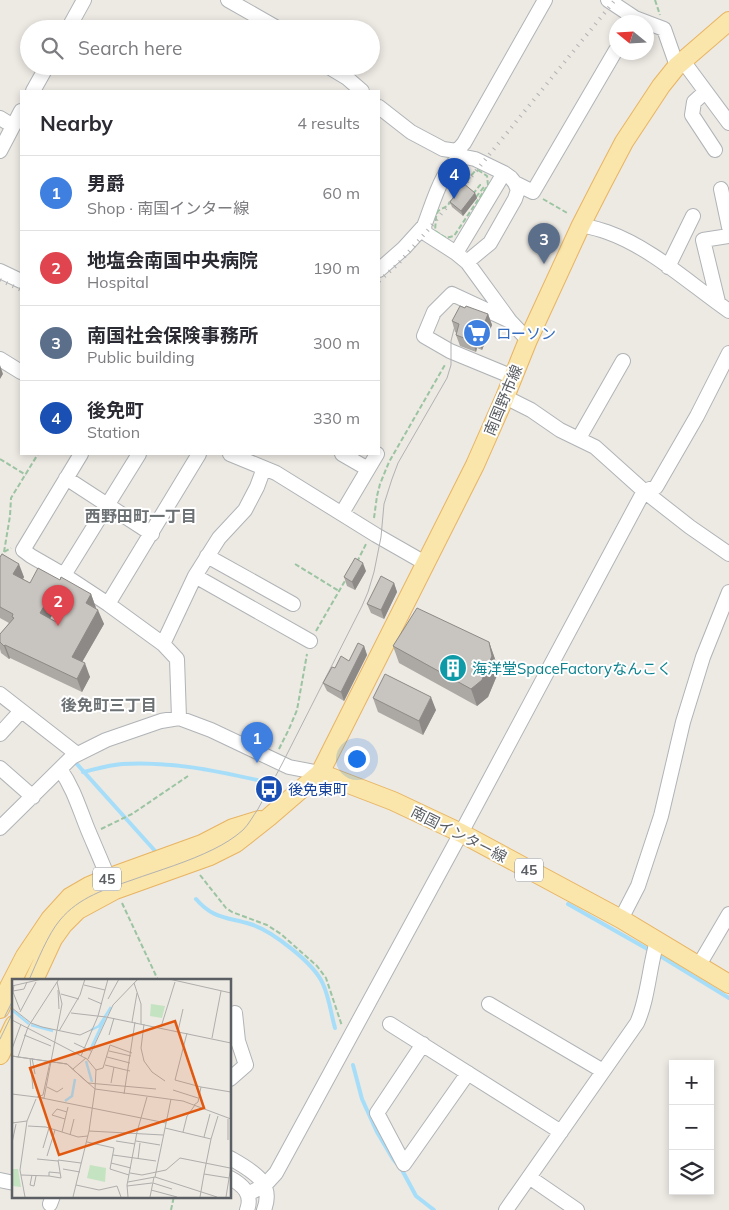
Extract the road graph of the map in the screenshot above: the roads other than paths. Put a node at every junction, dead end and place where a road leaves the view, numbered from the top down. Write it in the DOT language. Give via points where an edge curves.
graph roads {
  1 [pos="228,0"];
  2 [pos="545,0"];
  3 [pos="608,0"];
  4 [pos="78,2"];
  5 [pos="628,15"];
  6 [pos="71,20"];
  7 [pos="263,20"];
  8 [pos="729,21"];
  9 [pos="654,26"];
  10 [pos="610,60"];
  11 [pos="680,64"];
  12 [pos="42,75"];
  13 [pos="342,75"];
  14 [pos="34,90"];
  15 [pos="361,90"];
  16 [pos="705,92"];
  17 [pos="380,108"];
  18 [pos="20,113"];
  19 [pos="0,118"];
  20 [pos="729,123"];
  21 [pos="13,126"];
  22 [pos="715,150"];
  23 [pos="0,151"];
  24 [pos="459,154"];
  25 [pos="504,174"];
  26 [pos="516,189"];
  27 [pos="721,189"];
  28 [pos="693,216"];
  29 [pos="582,224"];
  30 [pos="424,226"];
  31 [pos="729,227"];
  32 [pos="729,236"];
  33 [pos="461,258"];
  34 [pos="668,267"];
  35 [pos="380,269"];
  36 [pos="0,271"];
  37 [pos="20,281"];
  38 [pos="718,302"];
  39 [pos="729,311"];
  40 [pos="510,320"];
  41 [pos="528,340"];
  42 [pos="729,353"];
  43 [pos="0,359"];
  44 [pos="624,361"];
  45 [pos="20,371"];
  46 [pos="513,377"];
  47 [pos="505,397"];
  48 [pos="579,438"];
  49 [pos="80,455"];
  50 [pos="138,455"];
  51 [pos="198,455"];
  52 [pos="232,455"];
  53 [pos="344,455"];
  54 [pos="376,455"];
  55 [pos="264,468"];
  56 [pos="368,469"];
  57 [pos="66,478"];
  58 [pos="644,491"];
  59 [pos="108,506"];
  60 [pos="342,513"];
  61 [pos="152,534"];
  62 [pos="729,554"];
  63 [pos="207,556"];
  64 [pos="425,563"];
  65 [pos="64,575"];
  66 [pos="195,576"];
  67 [pos="729,592"];
  68 [pos="108,604"];
  69 [pos="293,604"];
  70 [pos="310,641"];
  71 [pos="163,644"];
  72 [pos="0,694"];
  73 [pos="21,711"];
  74 [pos="179,718"];
  75 [pos="0,734"];
  76 [pos="77,754"];
  77 [pos="0,768"];
  78 [pos="60,769"];
  79 [pos="320,774"];
  80 [pos="33,797"];
  81 [pos="269,817"];
  82 [pos="0,828"];
  83 [pos="461,833"];
  84 [pos="112,886"];
  85 [pos="729,914"];
  86 [pos="621,919"];
  87 [pos="657,941"];
  88 [pos="699,965"];
  89 [pos="13,979"];
  90 [pos="34,979"];
  91 [pos="12,981"];
  92 [pos="729,984"];
  93 [pos="489,1004"];
  94 [pos="0,1009"];
  95 [pos="234,1013"];
  96 [pos="390,1024"];
  97 [pos="423,1044"];
  98 [pos="603,1071"];
  99 [pos="468,1073"];
  100 [pos="231,1079"];
  101 [pos="561,1132"];
  102 [pos="231,1159"];
  103 [pos="529,1177"];
  104 [pos="231,1179"];
  105 [pos="265,1185"];
  106 [pos="248,1194"];
  107 [pos="247,1210"];
  108 [pos="264,1210"];
  109 [pos="506,1210"];
  110 [pos="577,1210"];
  1 -- 7 [label="street"];
  2 -- 24 [label="street"];
  3 -- 5 [label="street"];
  4 -- 6 [label="street"];
  8 -- 11 [label="main road, 南国野市線"];
  9 -- 11 [label="street" via="664,29"];
  10 -- 26 [label="street" via="533,192"];
  11 -- 16 [label="street"];
  11 -- 29 [label="main road, 南国野市線" via="660,86 624,142"];
  12 -- 14 [label="street"];
  13 -- 15 [label="street"];
  16 -- 20 [label="street"];
  16 -- 22 [label="street" via="694,102 692,115"];
  17 -- 24 [label="street" via="411,132"];
  18 -- 21 [label="street"];
  19 -- 21 [label="street"];
  21 -- 23 [label="street"];
  24 -- 25 [label="street"];
  24 -- 30 [label="street" via="443,176"];
  25 -- 26 [label="street" via="511,178"];
  25 -- 33 [label="street"];
  26 -- 33 [label="street" via="490,244"];
  27 -- 31 [label="street"];
  28 -- 34 [label="street"];
  29 -- 34 [label="street" via="627,241"];
  29 -- 41 [label="main road, 南国野市線"];
  30 -- 33 [label="street" via="428,235"];
  30 -- 35 [label="street"];
  32 -- 38 [label="street" via="703,240"];
  33 -- 40 [label="street"];
  34 -- 38 [label="street"];
  36 -- 37 [label="street"];
  38 -- 39 [label="street"];
  40 -- 41 [label="street"];
  40 -- 46 [label="street" via="452,294 434,312 424,336"];
  41 -- 46 [label="main road, 南国野市線"];
  42 -- 58 [label="street" via="656,487"];
  43 -- 45 [label="street"];
  44 -- 48 [label="street"];
  46 -- 47 [label="main road, 南国野市線"];
  47 -- 48 [label="street"];
  47 -- 64 [label="main road, 南国野市線"];
  48 -- 58 [label="street" via="598,450"];
  49 -- 57 [label="street"];
  50 -- 59 [label="street"];
  51 -- 61 [label="street"];
  52 -- 55 [label="street"];
  53 -- 56 [label="street"];
  54 -- 56 [label="street"];
  55 -- 60 [label="street"];
  55 -- 63 [label="street" via="245,510"];
  56 -- 60 [label="street"];
  57 -- 59 [label="street"];
  57 -- 65 [label="street" via="22,550"];
  58 -- 62 [label="street"];
  58 -- 83 [label="street"];
  59 -- 61 [label="street"];
  59 -- 65 [label="street"];
  60 -- 64 [label="street"];
  61 -- 68 [label="street"];
  63 -- 66 [label="street"];
  63 -- 69 [label="street"];
  64 -- 79 [label="main road, 南国野市線"];
  65 -- 68 [label="street"];
  66 -- 70 [label="street"];
  66 -- 71 [label="street"];
  67 -- 86 [label="street" via="703,657 683,722 661,816 638,886"];
  68 -- 71 [label="street"];
  71 -- 74 [label="street" via="177,658"];
  72 -- 73 [label="street"];
  73 -- 75 [label="street"];
  73 -- 76 [label="street"];
  74 -- 76 [label="street" via="142,727"];
  74 -- 79 [label="street" via="289,767"];
  76 -- 78 [label="street"];
  77 -- 80 [label="street"];
  78 -- 80 [label="street"];
  78 -- 84 [label="street" via="75,794"];
  79 -- 81 [label="main road, 45"];
  79 -- 83 [label="main road, 南国インター線 / 45" via="393,801"];
  80 -- 82 [label="street"];
  81 -- 84 [label="main road, 45" via="233,828"];
  81 -- 84 [label="main road, 45" via="236,843 210,856"];
  83 -- 86 [label="main road, 南国インター線 / 45"];
  83 -- 105 [label="street" via="276,1173"];
  84 -- 89 [label="main road, 45" via="89,886 70,897 55,912"];
  84 -- 90 [label="main road, 45" via="64,924 53,939"];
  85 -- 88 [label="street"];
  86 -- 87 [label="main road, 南国インター線 / 45"];
  87 -- 88 [label="main road, 南国インター線 / 45"];
  87 -- 98 [label="street" via="642,1012"];
  88 -- 92 [label="main road, 南国インター線 / 45"];
  91 -- 94 [label="main road, 45"];
  93 -- 98 [label="street"];
  95 -- 100 [label="street" via="246,1065"];
  96 -- 97 [label="street"];
  97 -- 99 [label="street"];
  97 -- 99 [label="street" via="377,1113 404,1164"];
  98 -- 101 [label="street"];
  99 -- 101 [label="street"];
  101 -- 103 [label="street"];
  102 -- 105 [label="street" via="250,1170"];
  103 -- 109 [label="street"];
  103 -- 110 [label="street"];
  104 -- 106 [label="street" via="244,1187"];
  105 -- 106 [label="street"];
  105 -- 108 [label="street"];
  106 -- 107 [label="street"];
}
